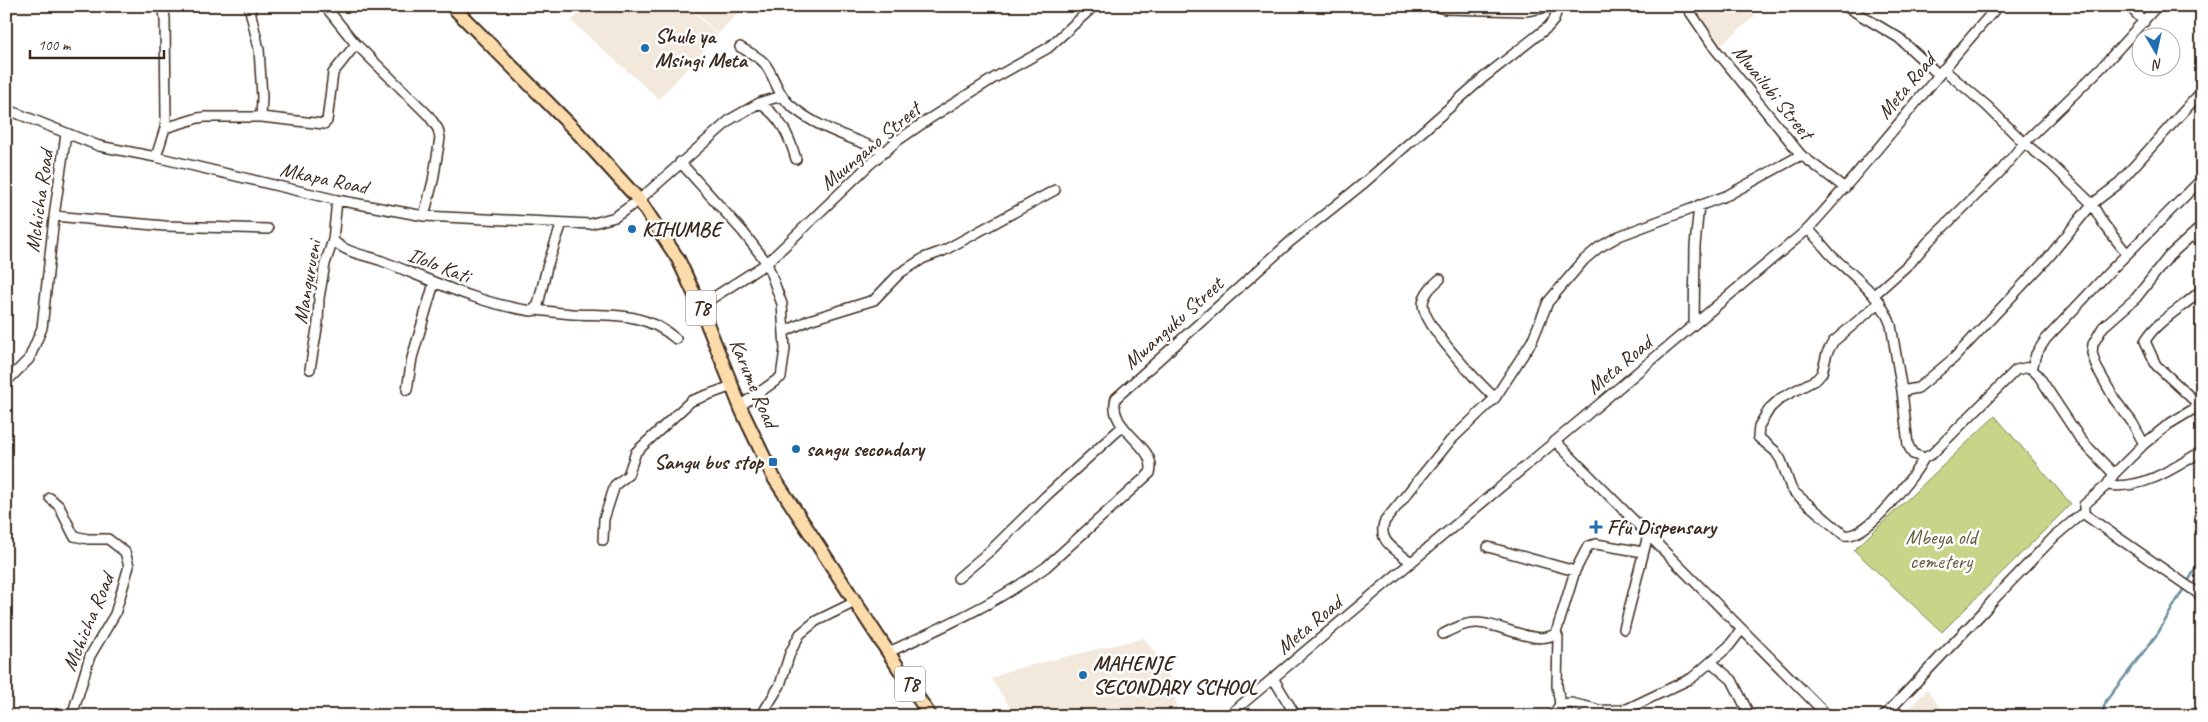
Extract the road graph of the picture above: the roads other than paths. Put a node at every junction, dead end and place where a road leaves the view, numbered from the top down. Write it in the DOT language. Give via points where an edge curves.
graph roads {
  1 [pos="163,6"];
  2 [pos="249,6"];
  3 [pos="324,6"];
  4 [pos="452,6"];
  5 [pos="1094,6"];
  6 [pos="1434,6"];
  7 [pos="1554,6"];
  8 [pos="1558,6"];
  9 [pos="1686,6"];
  10 [pos="1844,6"];
  11 [pos="1998,6"];
  12 [pos="2129,6"];
  13 [pos="2157,6"];
  14 [pos="2144,22"];
  15 [pos="356,44"];
  16 [pos="740,47"];
  17 [pos="1940,71"];
  18 [pos="2202,91"];
  19 [pos="782,96"];
  20 [pos="759,103"];
  21 [pos="6,110"];
  22 [pos="261,117"];
  23 [pos="165,128"];
  24 [pos="66,134"];
  25 [pos="2024,143"];
  26 [pos="885,152"];
  27 [pos="1801,155"];
  28 [pos="156,157"];
  29 [pos="796,159"];
  30 [pos="680,162"];
  31 [pos="2202,179"];
  32 [pos="1845,188"];
  33 [pos="1055,190"];
  34 [pos="337,200"];
  35 [pos="639,200"];
  36 [pos="2092,204"];
  37 [pos="1699,205"];
  38 [pos="54,216"];
  39 [pos="424,216"];
  40 [pos="562,224"];
  41 [pos="2202,226"];
  42 [pos="268,229"];
  43 [pos="1808,229"];
  44 [pos="2192,236"];
  45 [pos="333,240"];
  46 [pos="2202,242"];
  47 [pos="2127,254"];
  48 [pos="767,263"];
  49 [pos="1440,279"];
  50 [pos="434,283"];
  51 [pos="2202,289"];
  52 [pos="1877,299"];
  53 [pos="700,306"];
  54 [pos="535,310"];
  55 [pos="1694,324"];
  56 [pos="784,332"];
  57 [pos="676,338"];
  58 [pos="310,369"];
  59 [pos="2032,369"];
  60 [pos="6,382"];
  61 [pos="732,386"];
  62 [pos="407,390"];
  63 [pos="1902,391"];
  64 [pos="1494,398"];
  65 [pos="2200,404"];
  66 [pos="740,406"];
  67 [pos="1123,426"];
  68 [pos="1555,441"];
  69 [pos="2144,444"];
  70 [pos="2202,451"];
  71 [pos="1924,458"];
  72 [pos="2114,474"];
  73 [pos="2107,485"];
  74 [pos="50,498"];
  75 [pos="2084,514"];
  76 [pos="1648,535"];
  77 [pos="603,540"];
  78 [pos="1488,547"];
  79 [pos="1643,552"];
  80 [pos="1411,562"];
  81 [pos="1575,571"];
  82 [pos="958,578"];
  83 [pos="2200,595"];
  84 [pos="855,602"];
  85 [pos="1624,629"];
  86 [pos="1742,629"];
  87 [pos="1556,633"];
  88 [pos="1443,634"];
  89 [pos="889,652"];
  90 [pos="1712,663"];
  91 [pos="1273,678"];
  92 [pos="1560,704"];
  93 [pos="1596,709"];
  94 [pos="72,716"];
  95 [pos="761,716"];
  96 [pos="930,716"];
  97 [pos="1228,716"];
  98 [pos="1296,716"];
  99 [pos="1553,716"];
  100 [pos="1583,716"];
  101 [pos="1750,716"];
  102 [pos="1828,716"];
  103 [pos="1884,716"];
  1 -- 23 [label="street"];
  2 -- 22 [label="street" via="259,49"];
  3 -- 15 [label="street"];
  4 -- 35 [label="highway, Karume Road / T8" via="578,133"];
  5 -- 26 [label="street, Muungano Street" via="1048,48 929,119"];
  6 -- 7 [label="street" via="1526,11"];
  8 -- 67 [label="street, Mwanguku Street" via="1548,28 1483,78 1364,183 1291,241 1116,398 1116,418"];
  9 -- 27 [label="street, Mwailubi Street" via="1716,50"];
  10 -- 17 [label="street" via="1899,38"];
  11 -- 17 [label="street, Meta Road"];
  12 -- 14 [label="street"];
  13 -- 14 [label="street"];
  14 -- 25 [label="street"];
  15 -- 22 [label="street" via="333,73 326,123"];
  15 -- 39 [label="street" via="438,129 440,138"];
  16 -- 19 [label="street" via="764,62"];
  17 -- 25 [label="street" via="1987,106"];
  17 -- 32 [label="street, Meta Road"];
  18 -- 36 [label="street" via="2117,185"];
  19 -- 20 [label="street, Mkapa Road"];
  19 -- 26 [label="street" via="803,116 822,127"];
  20 -- 29 [label="street" via="782,123"];
  20 -- 30 [label="street, Mkapa Road" via="731,119"];
  21 -- 24 [label="street, Mkapa Road"];
  22 -- 23 [label="street" via="198,118"];
  23 -- 28 [label="street"];
  24 -- 28 [label="street, Mkapa Road" via="99,146"];
  24 -- 38 [label="street, Mchicha Road"];
  25 -- 36 [label="street"];
  25 -- 52 [label="street"];
  26 -- 48 [label="street, Muungano Street"];
  27 -- 32 [label="street, Mwailubi Street"];
  27 -- 37 [label="street" via="1728,195"];
  28 -- 34 [label="street, Mkapa Road"];
  30 -- 35 [label="street, Mkapa Road"];
  30 -- 48 [label="street"];
  31 -- 47 [label="street"];
  32 -- 43 [label="street, Meta Road"];
  33 -- 56 [label="street" via="924,258 900,274 874,300 809,320"];
  34 -- 39 [label="street, Mkapa Road"];
  34 -- 45 [label="street, Mangurueni"];
  35 -- 40 [label="street, Mkapa Road" via="615,217 590,224"];
  35 -- 53 [label="highway, Karume Road / T8" via="678,259"];
  36 -- 47 [label="street"];
  36 -- 63 [label="street" via="2048,258 1954,358 1918,388"];
  37 -- 55 [label="street"];
  37 -- 64 [label="street" via="1619,236 1584,260 1548,302 1532,341"];
  38 -- 42 [label="street" via="164,226"];
  38 -- 60 [label="street, Mchicha Road" via="42,328 29,359"];
  39 -- 40 [label="street, Mkapa Road"];
  40 -- 54 [label="street"];
  41 -- 44 [label="street"];
  43 -- 52 [label="street"];
  43 -- 55 [label="street, Meta Road"];
  44 -- 46 [label="street"];
  44 -- 69 [label="street" via="2169,256 2136,298 2103,327 2093,344 2097,368"];
  45 -- 50 [label="street, Ilolo Kati" via="349,251"];
  45 -- 58 [label="street, Mangurueni" via="325,264"];
  47 -- 59 [label="street" via="2046,339 2036,354"];
  48 -- 53 [label="street, Muungano Street"];
  48 -- 56 [label="street" via="782,304"];
  49 -- 64 [label="street" via="1426,294 1423,302 1426,315 1442,339"];
  50 -- 54 [label="street, Ilolo Kati" via="480,299 527,311"];
  50 -- 62 [label="street" via="412,358"];
  51 -- 65 [label="street" via="2163,319 2145,341 2156,365"];
  52 -- 63 [label="street" via="1891,326"];
  52 -- 71 [label="street" via="1833,342 1818,379 1781,398 1770,408 1759,426 1758,436 1781,460 1795,493 1849,536 1863,530 1898,496"];
  53 -- 61 [label="highway, Karume Road / T8"];
  54 -- 57 [label="street, Ilolo Kati" via="623,315 653,323"];
  55 -- 68 [label="street, Meta Road"];
  56 -- 66 [label="street" via="781,376"];
  59 -- 71 [label="street" via="2016,370 1932,454"];
  59 -- 72 [label="street" via="2081,440"];
  61 -- 66 [label="highway, Karume Road / T8"];
  61 -- 77 [label="street" via="692,401 636,452 628,475 615,485 604,519"];
  63 -- 71 [label="street" via="1909,450"];
  64 -- 80 [label="street" via="1450,441 1385,521 1381,530 1383,537"];
  65 -- 69 [label="street"];
  66 -- 84 [label="highway, Karume Road / T8" via="774,478"];
  67 -- 82 [label="street"];
  67 -- 89 [label="street, Mwanguku Street" via="1149,457 1150,473 1028,580"];
  68 -- 76 [label="street"];
  68 -- 80 [label="street, Meta Road"];
  69 -- 72 [label="street"];
  70 -- 73 [label="street" via="2138,484"];
  72 -- 73 [label="street"];
  73 -- 75 [label="street" via="2084,505"];
  74 -- 94 [label="street, Mchicha Road" via="59,506 74,536 108,539 125,552 129,566 120,604 90,656"];
  75 -- 83 [label="street"];
  75 -- 103 [label="street" via="2054,537"];
  76 -- 79 [label="street"];
  76 -- 86 [label="street"];
  78 -- 81 [label="street"];
  79 -- 81 [label="street" via="1590,544"];
  79 -- 85 [label="street"];
  80 -- 91 [label="street, Meta Road"];
  81 -- 87 [label="street"];
  84 -- 89 [label="highway, Karume Road / T8"];
  84 -- 95 [label="street" via="816,621 800,634 780,685"];
  86 -- 90 [label="street"];
  86 -- 102 [label="street"];
  87 -- 88 [label="street" via="1538,638 1477,622"];
  87 -- 92 [label="street"];
  89 -- 96 [label="highway, T8"];
  90 -- 93 [label="street" via="1692,678 1627,709"];
  90 -- 101 [label="street" via="1732,680"];
  91 -- 97 [label="street, Meta Road"];
  91 -- 98 [label="street"];
  92 -- 93 [label="street" via="1571,703"];
  92 -- 99 [label="street"];
  93 -- 100 [label="street"];
}
